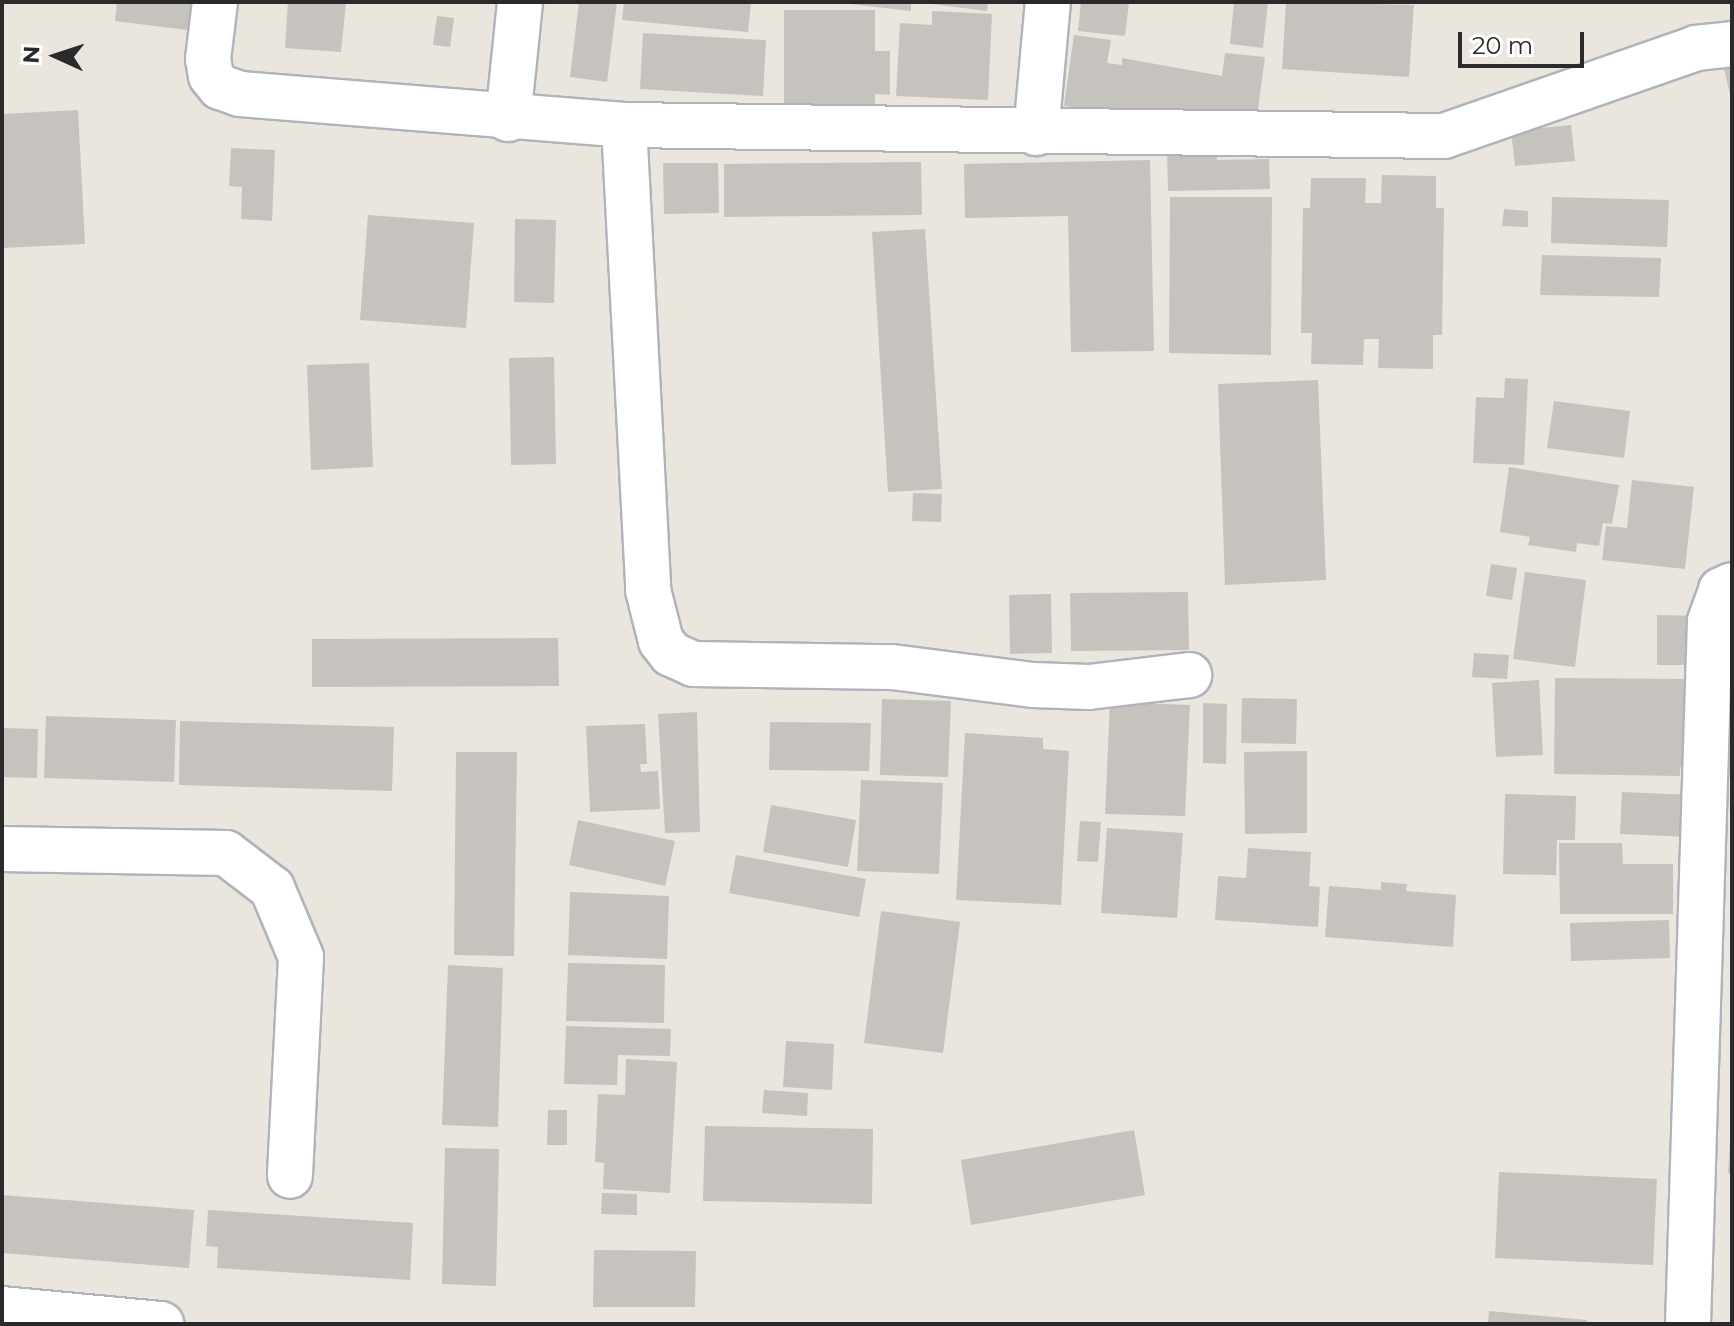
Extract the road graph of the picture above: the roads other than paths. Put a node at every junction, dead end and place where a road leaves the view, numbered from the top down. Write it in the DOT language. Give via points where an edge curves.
graph roads {
  1 [pos="215,2"];
  2 [pos="520,2"];
  3 [pos="1048,2"];
  4 [pos="1732,44"];
  5 [pos="508,119"];
  6 [pos="624,125"];
  7 [pos="1036,133"];
  8 [pos="1732,585"];
  9 [pos="1189,675"];
  10 [pos="2,849"];
  11 [pos="290,1176"];
  12 [pos="2,1309"];
  13 [pos="161,1324"];
  14 [pos="1688,1324"];
  1 -- 5 [label="street" via="208,59 220,87 240,94"];
  2 -- 5 [label="street"];
  3 -- 7 [label="street"];
  4 -- 7 [label="street" via="1696,48 1444,136"];
  5 -- 6 [label="street"];
  6 -- 7 [label="street"];
  6 -- 9 [label="street" via="648,590 661,641 671,654 693,664 906,668 1033,685 1089,687"];
  8 -- 14 [label="street" via="1721,590 1710,621"];
  10 -- 11 [label="street" via="226,853 272,888 301,957"];
  12 -- 13 [label="street"];
}
